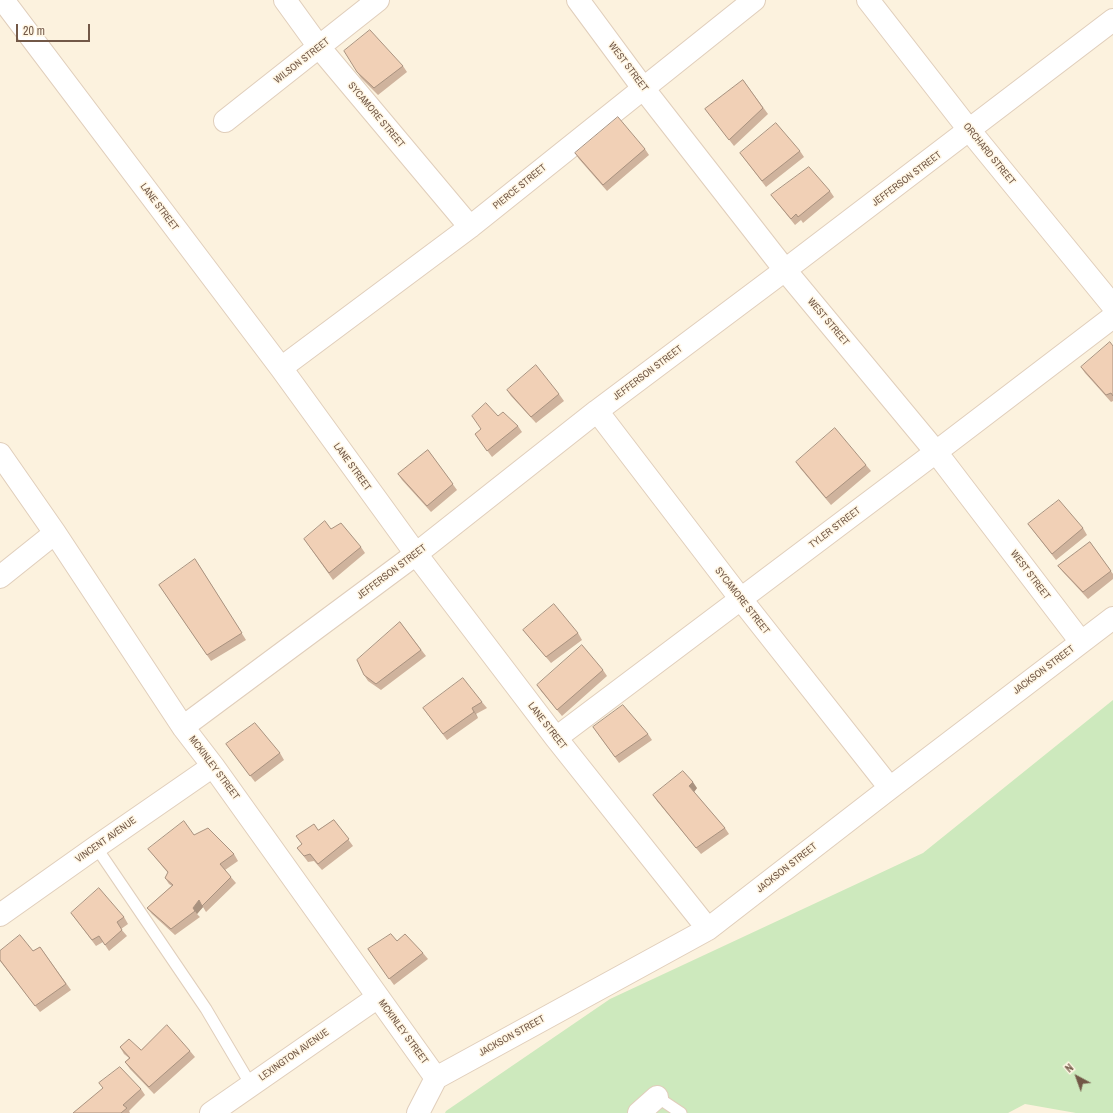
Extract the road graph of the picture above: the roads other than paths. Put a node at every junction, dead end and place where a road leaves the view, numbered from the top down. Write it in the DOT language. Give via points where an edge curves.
graph roads {
  1 [pos="3,0"];
  2 [pos="285,0"];
  3 [pos="378,0"];
  4 [pos="578,0"];
  5 [pos="754,0"];
  6 [pos="868,0"];
  7 [pos="1113,20"];
  8 [pos="319,47"];
  9 [pos="643,88"];
  10 [pos="225,121"];
  11 [pos="970,131"];
  12 [pos="470,227"];
  13 [pos="785,270"];
  14 [pos="1113,306"];
  15 [pos="1113,317"];
  16 [pos="281,368"];
  17 [pos="597,411"];
  18 [pos="936,452"];
  19 [pos="0,454"];
  20 [pos="55,533"];
  21 [pos="416,554"];
  22 [pos="0,576"];
  23 [pos="740,598"];
  24 [pos="1113,618"];
  25 [pos="1081,642"];
  26 [pos="183,727"];
  27 [pos="556,738"];
  28 [pos="213,766"];
  29 [pos="890,788"];
  30 [pos="96,847"];
  31 [pos="0,915"];
  32 [pos="708,929"];
  33 [pos="378,997"];
  34 [pos="436,1078"];
  35 [pos="251,1085"];
  36 [pos="658,1097"];
  37 [pos="211,1113"];
  38 [pos="418,1113"];
  39 [pos="639,1113"];
  40 [pos="681,1113"];
  1 -- 16 [label="street, LANE STREET"];
  2 -- 8 [label="street, SYCAMORE STREET"];
  3 -- 8 [label="street, WILSON STREET"];
  4 -- 9 [label="street, WEST STREET"];
  5 -- 9 [label="street, PIERCE STREET"];
  6 -- 11 [label="street, ORCHARD STREET"];
  7 -- 11 [label="street, JEFFERSON STREET"];
  8 -- 10 [label="street, WILSON STREET"];
  8 -- 12 [label="street, SYCAMORE STREET"];
  9 -- 12 [label="street, PIERCE STREET"];
  9 -- 13 [label="street, WEST STREET"];
  11 -- 13 [label="street, JEFFERSON STREET"];
  11 -- 14 [label="street, ORCHARD STREET"];
  12 -- 16 [label="street, PIERCE STREET"];
  13 -- 17 [label="street, JEFFERSON STREET"];
  13 -- 18 [label="street, WEST STREET"];
  15 -- 18 [label="street, TYLER STREET"];
  16 -- 21 [label="street, LANE STREET"];
  17 -- 21 [label="street, JEFFERSON STREET"];
  17 -- 23 [label="street, SYCAMORE STREET"];
  18 -- 23 [label="street, TYLER STREET"];
  18 -- 25 [label="street, WEST STREET"];
  19 -- 20 [label="street, MCKINLEY STREET"];
  20 -- 22 [label="street"];
  20 -- 26 [label="street, MCKINLEY STREET"];
  21 -- 26 [label="street, JEFFERSON STREET"];
  21 -- 27 [label="street, LANE STREET"];
  23 -- 27 [label="street, TYLER STREET"];
  23 -- 29 [label="street, SYCAMORE STREET"];
  24 -- 25 [label="street, JACKSON STREET"];
  25 -- 29 [label="street, JACKSON STREET"];
  26 -- 28 [label="street, MCKINLEY STREET"];
  27 -- 32 [label="street, LANE STREET"];
  28 -- 30 [label="street, VINCENT AVENUE"];
  28 -- 33 [label="street, MCKINLEY STREET"];
  29 -- 32 [label="street, JACKSON STREET"];
  30 -- 31 [label="street, VINCENT AVENUE"];
  30 -- 35 [label="lane" via="206,1009"];
  32 -- 34 [label="street, JACKSON STREET"];
  33 -- 34 [label="street, MCKINLEY STREET"];
  33 -- 35 [label="street, LEXINGTON AVENUE"];
  34 -- 38 [label="street"];
  35 -- 37 [label="street, LEXINGTON AVENUE"];
  36 -- 39 [label="street"];
  36 -- 40 [label="lane"];
}
